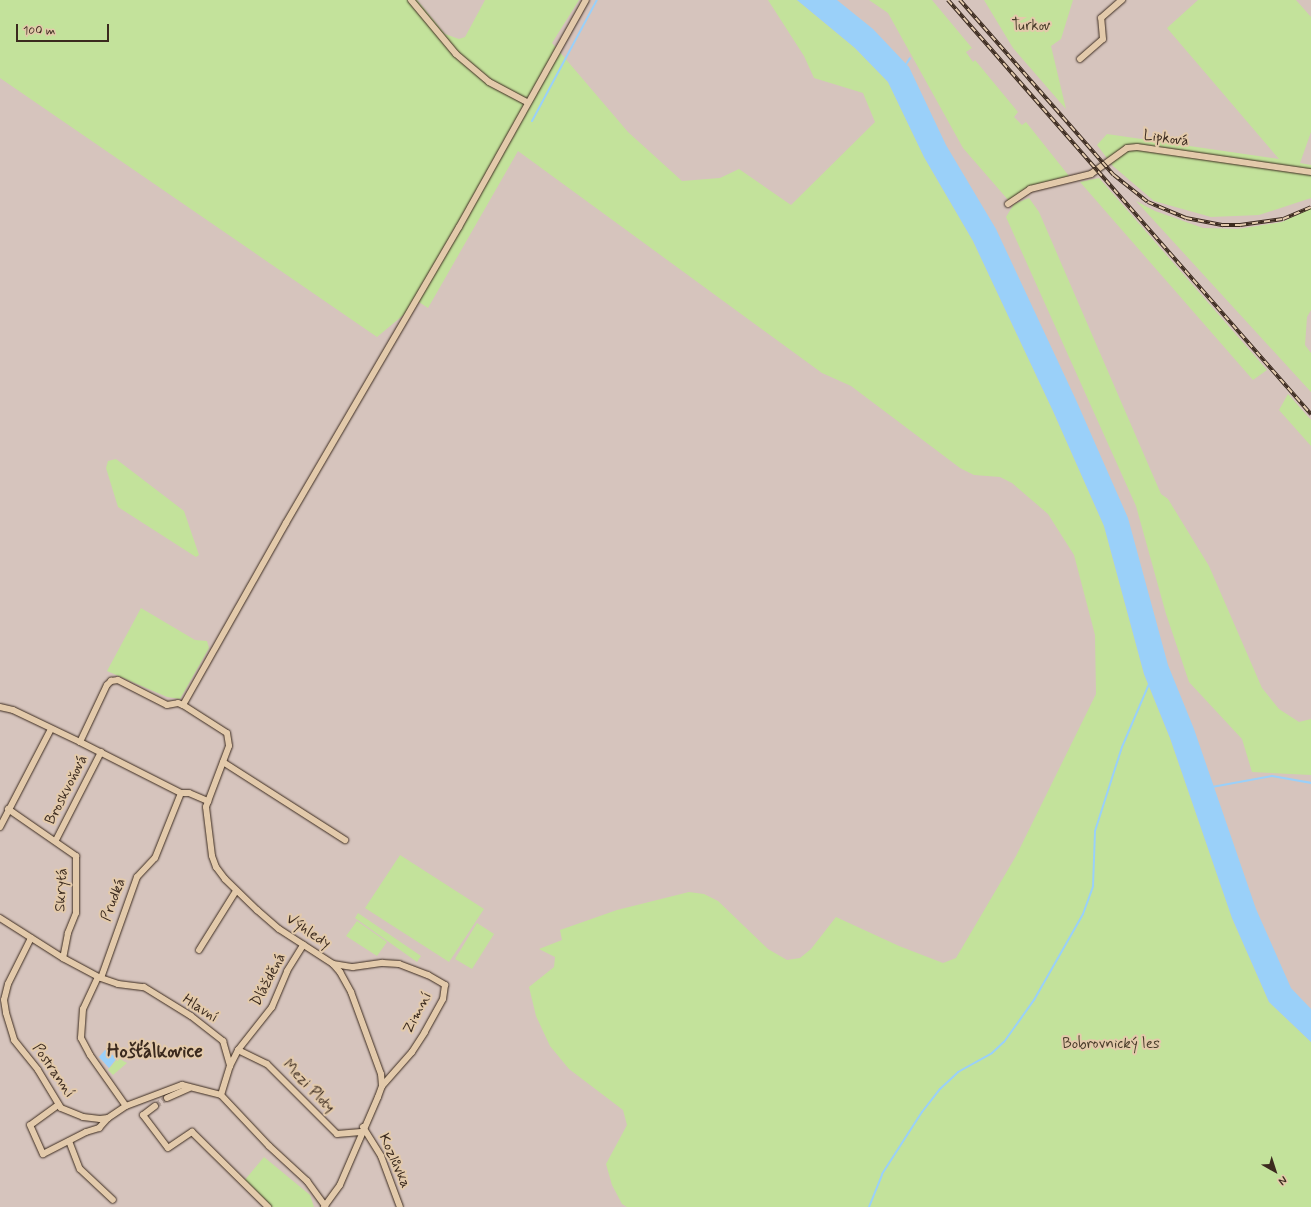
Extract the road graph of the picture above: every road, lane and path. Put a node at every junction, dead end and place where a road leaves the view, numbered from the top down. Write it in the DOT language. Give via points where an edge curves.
graph roads {
  1 [pos="411,0"];
  2 [pos="586,0"];
  3 [pos="1122,0"];
  4 [pos="1080,59"];
  5 [pos="527,102"];
  6 [pos="1311,172"];
  7 [pos="1008,204"];
  8 [pos="183,705"];
  9 [pos="0,707"];
  10 [pos="51,729"];
  11 [pos="80,742"];
  12 [pos="101,752"];
  13 [pos="223,762"];
  14 [pos="181,794"];
  15 [pos="208,801"];
  16 [pos="8,809"];
  17 [pos="0,827"];
  18 [pos="56,840"];
  19 [pos="345,840"];
  20 [pos="236,891"];
  21 [pos="0,918"];
  22 [pos="31,938"];
  23 [pos="303,945"];
  24 [pos="199,950"];
  25 [pos="63,958"];
  26 [pos="333,964"];
  27 [pos="100,978"];
  28 [pos="238,1050"];
  29 [pos="230,1066"];
  30 [pos="382,1086"];
  31 [pos="221,1095"];
  32 [pos="58,1105"];
  33 [pos="126,1106"];
  34 [pos="155,1106"];
  35 [pos="108,1118"];
  36 [pos="362,1129"];
  37 [pos="69,1141"];
  38 [pos="113,1200"];
  39 [pos="324,1206"];
  40 [pos="268,1207"];
  41 [pos="400,1207"];
  1 -- 5 [label="street" via="456,54 489,82"];
  2 -- 5 [label="street"];
  3 -- 4 [label="street" via="1101,18 1103,39"];
  5 -- 8 [label="street" via="459,227 286,522"];
  6 -- 7 [label="street, Lipková" via="1137,147 1127,148 1098,171 1030,189"];
  8 -- 11 [label="street" via="167,704 118,680 111,681"];
  8 -- 13 [label="street, Výhledy" via="227,733 230,740"];
  9 -- 10 [label="street" via="13,710"];
  10 -- 11 [label="street"];
  10 -- 16 [label="street"];
  11 -- 12 [label="street"];
  12 -- 14 [label="street"];
  12 -- 18 [label="street, Broskvoňová"];
  13 -- 15 [label="street, Výhledy"];
  13 -- 19 [label="street"];
  14 -- 15 [label="street" via="188,793"];
  14 -- 27 [label="street, Prudká" via="155,858 137,878"];
  15 -- 20 [label="street, Výhledy" via="207,827 212,856 225,879"];
  16 -- 17 [label="street"];
  16 -- 18 [label="street, Skrytá"];
  18 -- 25 [label="street, Skrytá" via="77,858 76,913 68,933"];
  20 -- 23 [label="street, Výhledy" via="279,929"];
  20 -- 24 [label="street"];
  21 -- 22 [label="street, Hlavní"];
  22 -- 25 [label="street, Hlavní"];
  22 -- 32 [label="street, Postranní" via="8,984 4,1000 6,1013 14,1040 38,1070"];
  23 -- 26 [label="street, Výhledy"];
  23 -- 28 [label="street, Dlážděná" via="286,971 272,1007"];
  25 -- 27 [label="street, Hlavní"];
  26 -- 30 [label="street, Výhledy" via="345,978 351,992 376,1057"];
  26 -- 30 [label="street, Zimní" via="353,967 383,963 399,964 428,975 445,985 443,999 425,1032 412,1052"];
  27 -- 29 [label="street, Hlavní" via="144,987 191,1016 223,1041"];
  27 -- 33 [label="street, Prudká" via="83,1008 81,1038"];
  28 -- 29 [label="street, Dlážděná"];
  28 -- 36 [label="street, Mezi Ploty" via="267,1064 337,1134"];
  29 -- 31 [label="street"];
  30 -- 36 [label="street"];
  31 -- 33 [label="street" via="182,1085 166,1095"];
  31 -- 39 [label="street" via="269,1146 307,1181"];
  32 -- 35 [label="street, Postranní" via="83,1117"];
  32 -- 37 [label="street" via="30,1125 43,1154"];
  33 -- 35 [label="street"];
  34 -- 40 [label="street" via="143,1115 168,1148 192,1132"];
  35 -- 37 [label="street" via="99,1128"];
  36 -- 39 [label="street" via="340,1185"];
  36 -- 41 [label="street, Kozlůvka" via="381,1156"];
  37 -- 38 [label="street" via="80,1169"];
}
